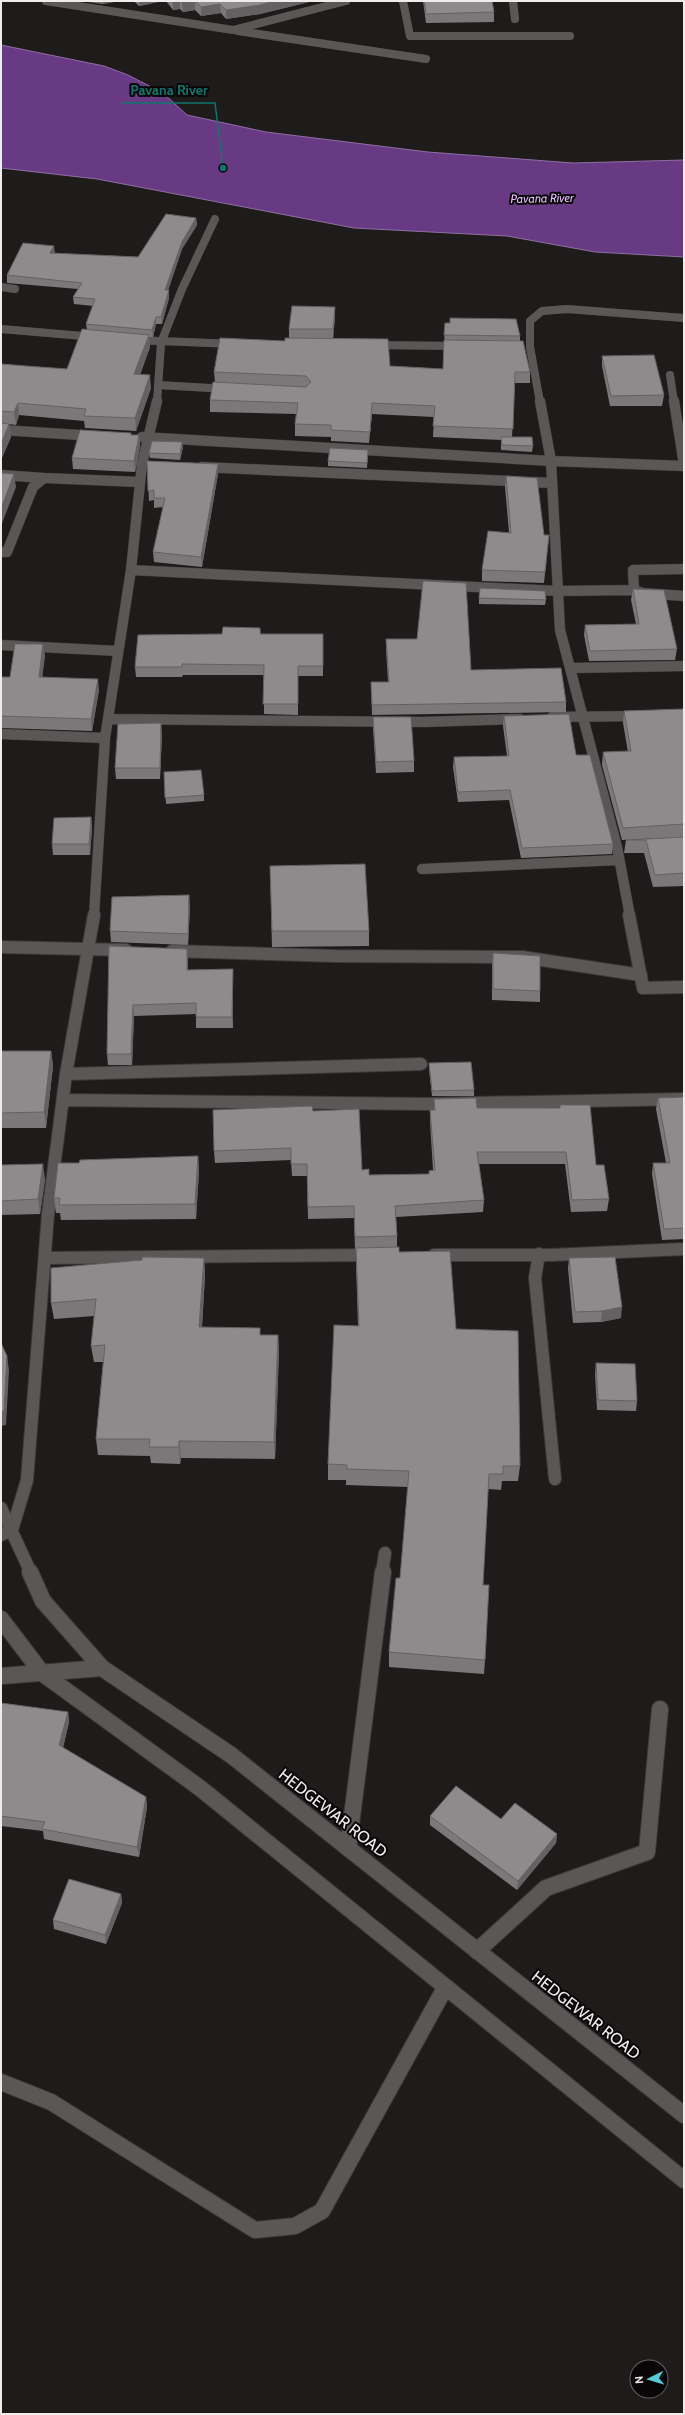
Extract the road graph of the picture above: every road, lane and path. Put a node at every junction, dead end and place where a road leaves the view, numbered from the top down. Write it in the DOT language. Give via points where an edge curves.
graph roads {
  1 [pos="46,1"];
  2 [pos="346,1"];
  3 [pos="403,1"];
  4 [pos="513,1"];
  5 [pos="515,19"];
  6 [pos="233,30"];
  7 [pos="570,36"];
  8 [pos="426,59"];
  9 [pos="215,219"];
  10 [pos="1,287"];
  11 [pos="15,289"];
  12 [pos="684,318"];
  13 [pos="1,329"];
  14 [pos="108,338"];
  15 [pos="123,340"];
  16 [pos="161,343"];
  17 [pos="248,344"];
  18 [pos="365,345"];
  19 [pos="467,346"];
  20 [pos="670,375"];
  21 [pos="158,385"];
  22 [pos="236,389"];
  23 [pos="1,430"];
  24 [pos="102,436"];
  25 [pos="134,437"];
  26 [pos="149,437"];
  27 [pos="551,461"];
  28 [pos="684,465"];
  29 [pos="195,467"];
  30 [pos="1,475"];
  31 [pos="44,478"];
  32 [pos="140,482"];
  33 [pos="552,484"];
  34 [pos="1,552"];
  35 [pos="684,569"];
  36 [pos="131,570"];
  37 [pos="634,590"];
  38 [pos="558,591"];
  39 [pos="684,596"];
  40 [pos="1,645"];
  41 [pos="118,651"];
  42 [pos="684,666"];
  43 [pos="570,668"];
  44 [pos="584,716"];
  45 [pos="653,716"];
  46 [pos="109,719"];
  47 [pos="1,734"];
  48 [pos="105,738"];
  49 [pos="632,846"];
  50 [pos="617,847"];
  51 [pos="619,860"];
  52 [pos="422,869"];
  53 [pos="1,947"];
  54 [pos="89,948"];
  55 [pos="136,950"];
  56 [pos="160,950"];
  57 [pos="641,974"];
  58 [pos="684,987"];
  59 [pos="421,1064"];
  60 [pos="66,1074"];
  61 [pos="684,1099"];
  62 [pos="63,1100"];
  63 [pos="684,1249"];
  64 [pos="539,1254"];
  65 [pos="388,1255"];
  66 [pos="420,1255"];
  67 [pos="45,1258"];
  68 [pos="555,1479"];
  69 [pos="1,1508"];
  70 [pos="6,1532"];
  71 [pos="385,1553"];
  72 [pos="1,1620"];
  73 [pos="102,1668"];
  74 [pos="42,1673"];
  75 [pos="1,1676"];
  76 [pos="660,1709"];
  77 [pos="348,1848"];
  78 [pos="478,1951"];
  79 [pos="445,1988"];
  80 [pos="1,2082"];
  81 [pos="684,2115"];
  82 [pos="684,2180"];
  1 -- 6 [label="street"];
  2 -- 6 [label="street"];
  3 -- 7 [label="street" via="410,36"];
  4 -- 5 [label="street"];
  6 -- 8 [label="street"];
  9 -- 16 [label="street" via="182,289"];
  10 -- 11 [label="street"];
  12 -- 27 [label="street" via="567,309 542,311 530,321 526,347"];
  13 -- 14 [label="street"];
  15 -- 16 [label="street"];
  16 -- 17 [label="street"];
  16 -- 21 [label="street"];
  18 -- 19 [label="street"];
  20 -- 28 [label="street"];
  21 -- 22 [label="street"];
  21 -- 26 [label="street" via="156,409"];
  23 -- 24 [label="street"];
  25 -- 26 [label="street"];
  26 -- 27 [label="street"];
  26 -- 32 [label="street" via="146,464"];
  27 -- 28 [label="street"];
  27 -- 33 [label="street"];
  29 -- 33 [label="street"];
  30 -- 31 [label="street"];
  31 -- 32 [label="street"];
  31 -- 34 [label="street" via="33,486 7,552"];
  32 -- 36 [label="street"];
  33 -- 38 [label="street"];
  35 -- 37 [label="street" via="633,570"];
  36 -- 38 [label="street"];
  36 -- 41 [label="street"];
  37 -- 38 [label="street"];
  37 -- 39 [label="street" via="642,593"];
  38 -- 43 [label="street" via="560,630"];
  40 -- 41 [label="street"];
  41 -- 46 [label="street"];
  42 -- 43 [label="street"];
  43 -- 44 [label="street"];
  44 -- 45 [label="street"];
  44 -- 46 [label="street" via="423,722"];
  44 -- 50 [label="street"];
  46 -- 48 [label="street"];
  47 -- 48 [label="street"];
  48 -- 54 [label="street" via="94,917"];
  49 -- 50 [label="street"];
  50 -- 51 [label="street"];
  51 -- 52 [label="street"];
  51 -- 57 [label="street"];
  53 -- 54 [label="street"];
  54 -- 55 [label="street"];
  54 -- 60 [label="street"];
  56 -- 57 [label="street" via="335,956 522,957"];
  57 -- 58 [label="street" via="643,988"];
  59 -- 60 [label="street"];
  60 -- 62 [label="street"];
  61 -- 62 [label="street" via="426,1104"];
  62 -- 67 [label="street"];
  63 -- 64 [label="street"];
  64 -- 66 [label="street"];
  64 -- 68 [label="street" via="535,1278"];
  65 -- 67 [label="street"];
  67 -- 70 [label="street" via="27,1480"];
  69 -- 70 [label="street, HEDGEWAR ROAD"];
  70 -- 73 [label="street, HEDGEWAR ROAD" via="43,1602"];
  71 -- 77 [label="street"];
  72 -- 74 [label="street"];
  73 -- 74 [label="street"];
  73 -- 77 [label="street, HEDGEWAR ROAD" via="231,1755"];
  74 -- 75 [label="street"];
  74 -- 79 [label="street" via="200,1788"];
  76 -- 78 [label="street" via="647,1852 546,1888"];
  77 -- 78 [label="street, HEDGEWAR ROAD"];
  78 -- 81 [label="street, HEDGEWAR ROAD"];
  79 -- 80 [label="street" via="322,2210 295,2226 255,2230 51,2102"];
  79 -- 82 [label="street"];
}
